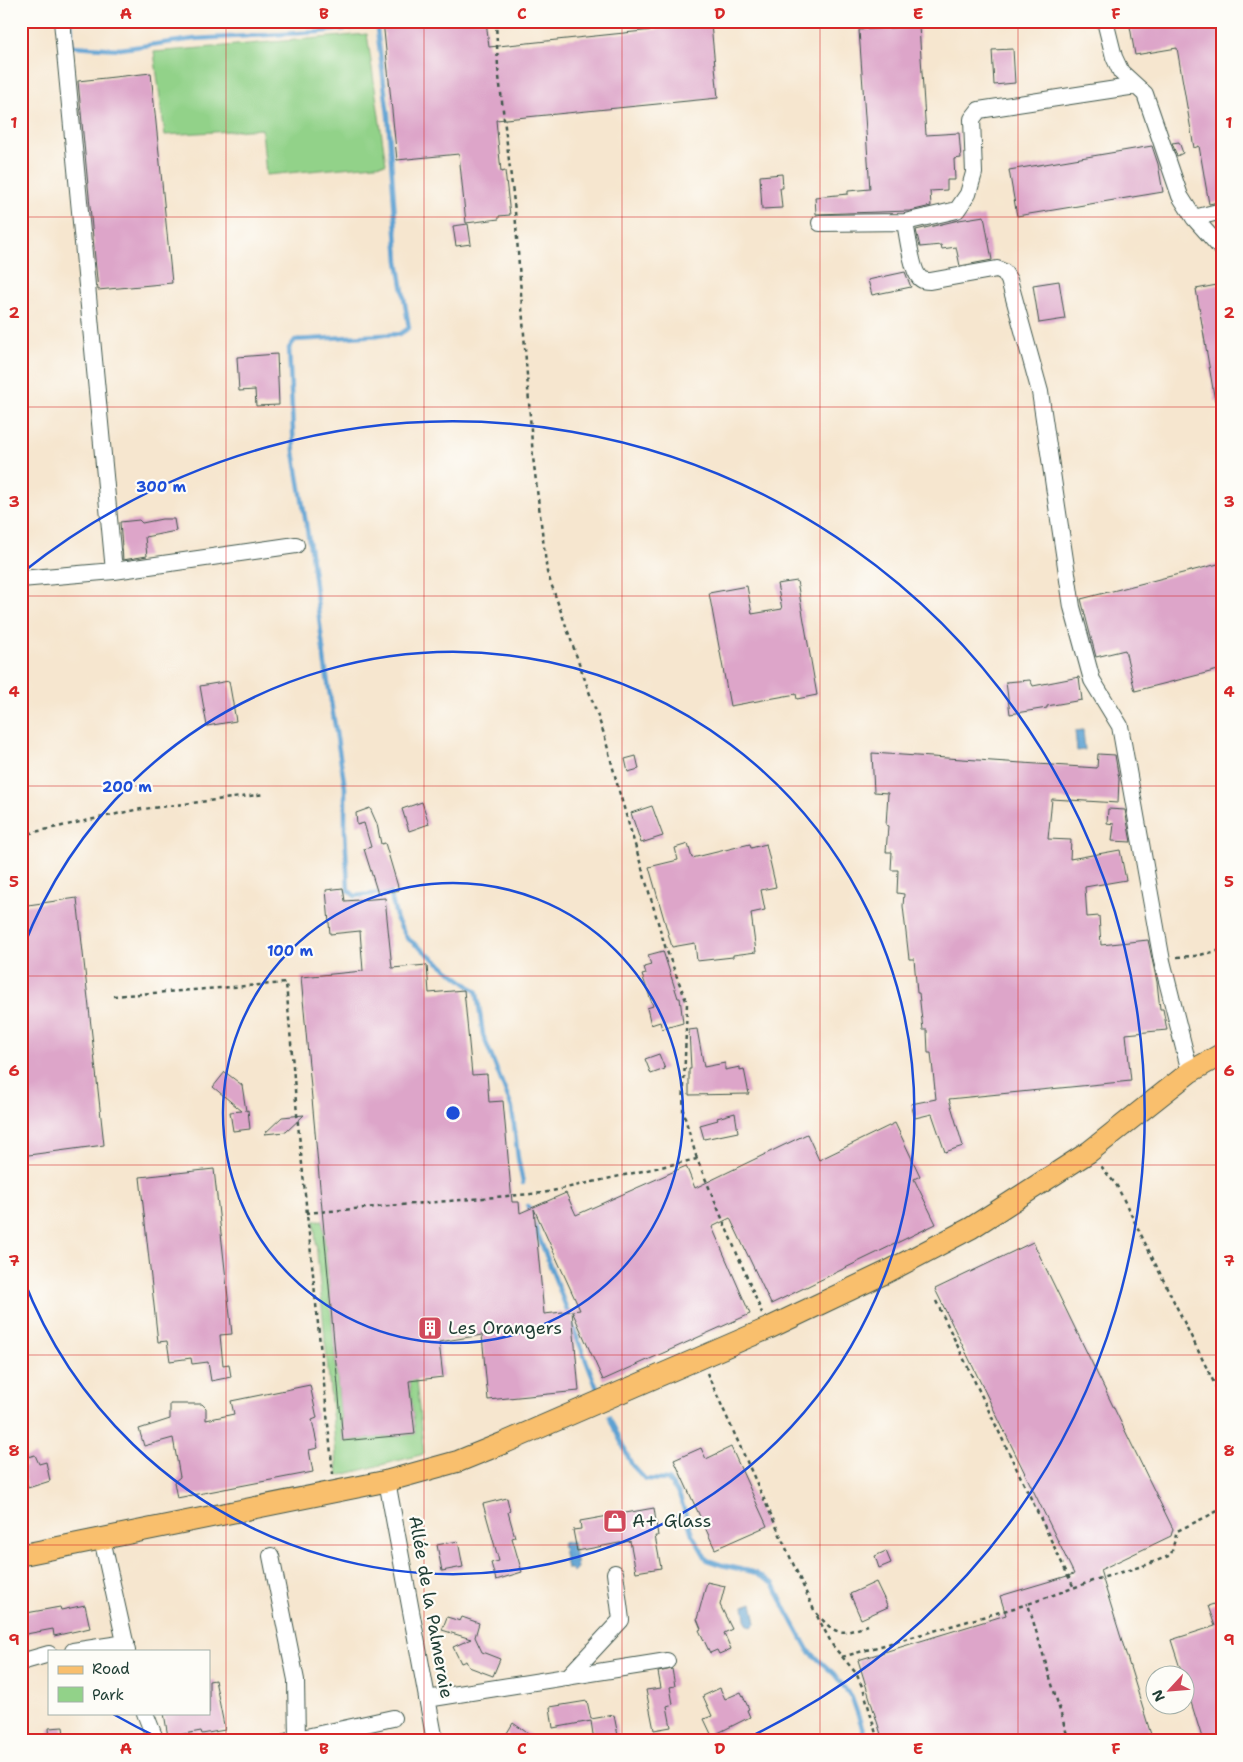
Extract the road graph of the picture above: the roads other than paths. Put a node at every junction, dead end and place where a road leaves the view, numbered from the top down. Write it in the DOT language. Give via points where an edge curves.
graph roads {
  1 [pos="62,21"];
  2 [pos="1105,21"];
  3 [pos="1136,86"];
  4 [pos="1222,211"];
  5 [pos="1194,218"];
  6 [pos="905,222"];
  7 [pos="820,223"];
  8 [pos="1222,247"];
  9 [pos="296,545"];
  10 [pos="114,571"];
  11 [pos="21,579"];
  12 [pos="1222,1054"];
  13 [pos="1190,1072"];
  14 [pos="387,1481"];
  15 [pos="102,1539"];
  16 [pos="21,1555"];
  17 [pos="271,1556"];
  18 [pos="615,1572"];
  19 [pos="126,1647"];
  20 [pos="86,1650"];
  21 [pos="48,1654"];
  22 [pos="667,1661"];
  23 [pos="21,1662"];
  24 [pos="568,1677"];
  25 [pos="427,1699"];
  26 [pos="146,1714"];
  27 [pos="393,1718"];
  28 [pos="293,1740"];
  29 [pos="156,1741"];
  30 [pos="434,1741"];
  1 -- 10 [label="street"];
  2 -- 3 [label="street" via="1121,72"];
  3 -- 5 [label="street" via="1145,94 1180,196"];
  3 -- 6 [label="street" via="980,110 972,118 974,173 968,194 957,210"];
  4 -- 5 [label="street"];
  5 -- 8 [label="street"];
  6 -- 7 [label="street"];
  6 -- 13 [label="street" via="917,276 923,280 997,269 1004,272 1009,280 1040,392 1072,607 1092,680 1120,726 1161,958"];
  9 -- 10 [label="street"];
  10 -- 11 [label="street"];
  12 -- 13 [label="main road"];
  13 -- 14 [label="main road" via="1089,1152 971,1228 888,1272 700,1358 475,1454"];
  14 -- 15 [label="main road"];
  14 -- 25 [label="street, Allée de la Palmeraie"];
  15 -- 16 [label="main road"];
  15 -- 19 [label="street"];
  17 -- 28 [label="street" via="296,1680"];
  18 -- 24 [label="street" via="621,1620"];
  19 -- 20 [label="street"];
  21 -- 23 [label="street"];
  22 -- 24 [label="street"];
  24 -- 25 [label="street"];
  25 -- 30 [label="street, Allée de la Palmeraie"];
  26 -- 29 [label="street"];
  27 -- 28 [label="street"];
}
